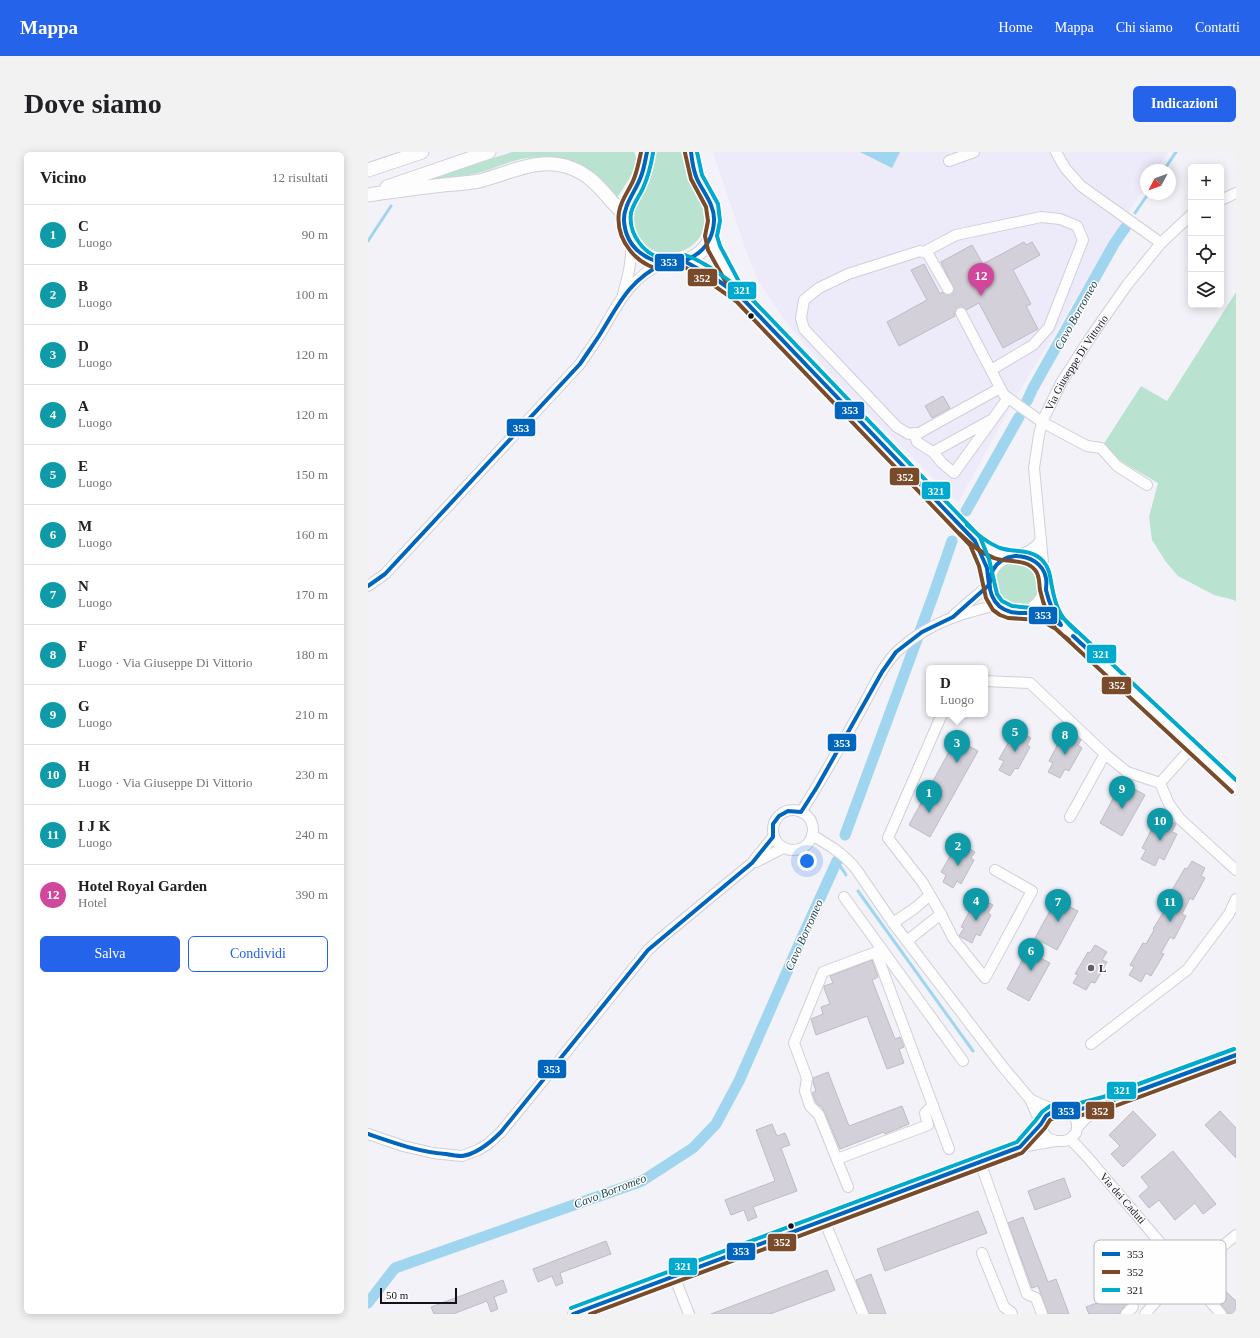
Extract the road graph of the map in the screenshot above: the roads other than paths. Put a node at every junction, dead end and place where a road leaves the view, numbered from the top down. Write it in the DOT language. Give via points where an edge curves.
graph roads {
  1 [pos="422,152"];
  2 [pos="489,152"];
  3 [pos="647,152"];
  4 [pos="691,152"];
  5 [pos="974,152"];
  6 [pos="1056,152"];
  7 [pos="949,161"];
  8 [pos="372,168"];
  9 [pos="1236,192"];
  10 [pos="368,194"];
  11 [pos="1224,198"];
  12 [pos="625,215"];
  13 [pos="1188,218"];
  14 [pos="711,236"];
  15 [pos="1161,242"];
  16 [pos="631,243"];
  17 [pos="924,252"];
  18 [pos="684,261"];
  19 [pos="664,264"];
  20 [pos="948,289"];
  21 [pos="621,298"];
  22 [pos="741,298"];
  23 [pos="961,313"];
  24 [pos="991,370"];
  25 [pos="1000,388"];
  26 [pos="1008,398"];
  27 [pos="992,420"];
  28 [pos="1042,422"];
  29 [pos="914,433"];
  30 [pos="933,452"];
  31 [pos="1147,485"];
  32 [pos="1042,540"];
  33 [pos="975,541"];
  34 [pos="1015,556"];
  35 [pos="1044,573"];
  36 [pos="989,583"];
  37 [pos="368,586"];
  38 [pos="1046,588"];
  39 [pos="997,605"];
  40 [pos="1024,612"];
  41 [pos="953,617"];
  42 [pos="1060,624"];
  43 [pos="988,681"];
  44 [pos="941,717"];
  45 [pos="1192,747"];
  46 [pos="1105,754"];
  47 [pos="1160,783"];
  48 [pos="1236,788"];
  49 [pos="801,812"];
  50 [pos="1070,817"];
  51 [pos="812,835"];
  52 [pos="774,837"];
  53 [pos="783,848"];
  54 [pos="752,864"];
  55 [pos="995,870"];
  56 [pos="1236,870"];
  57 [pos="930,895"];
  58 [pos="844,897"];
  59 [pos="1236,899"];
  60 [pos="941,914"];
  61 [pos="893,923"];
  62 [pos="907,941"];
  63 [pos="1091,1044"];
  64 [pos="1236,1055"];
  65 [pos="963,1062"];
  66 [pos="1030,1099"];
  67 [pos="1105,1104"];
  68 [pos="933,1105"];
  69 [pos="1062,1111"];
  70 [pos="1041,1124"];
  71 [pos="1077,1128"];
  72 [pos="368,1134"];
  73 [pos="1070,1138"];
  74 [pos="1056,1141"];
  75 [pos="1020,1147"];
  76 [pos="949,1149"];
  77 [pos="837,1159"];
  78 [pos="980,1162"];
  79 [pos="848,1187"];
  80 [pos="824,1220"];
  81 [pos="1236,1235"];
  82 [pos="1158,1240"];
  83 [pos="1226,1243"];
  84 [pos="982,1253"];
  85 [pos="674,1276"];
  86 [pos="1154,1304"];
  87 [pos="1212,1304"];
  88 [pos="573,1314"];
  89 [pos="690,1314"];
  90 [pos="863,1314"];
  91 [pos="1012,1314"];
  92 [pos="1042,1314"];
  93 [pos="1145,1314"];
  94 [pos="1221,1314"];
  1 -- 8 [label="main road"];
  2 -- 10 [label="main road"];
  3 -- 12 [label="main road" via="642,176 628,202"];
  4 -- 14 [label="main road" via="696,177 712,205 714,221"];
  5 -- 7 [label="street"];
  6 -- 15 [label="street" via="1065,168 1081,186"];
  9 -- 11 [label="street"];
  10 -- 12 [label="main road" via="479,181 531,165 548,164 571,168 590,178"];
  12 -- 16 [label="main road" via="625,226"];
  13 -- 15 [label="street, Via Giuseppe Di Vittorio"];
  14 -- 18 [label="main road" via="699,252"];
  14 -- 22 [label="main road" via="714,248"];
  15 -- 28 [label="street, Via Giuseppe Di Vittorio" via="1090,338 1061,383"];
  16 -- 19 [label="main road" via="644,256"];
  16 -- 21 [label="street" via="632,256"];
  17 -- 20 [label="street" via="928,254"];
  17 -- 24 [label="street" via="956,235 1041,217 1060,219 1077,226 1083,240 1049,327 1034,345"];
  17 -- 29 [label="street" via="920,251 848,274 819,288 804,300 801,318 804,329 897,427 910,434"];
  18 -- 19 [label="main road"];
  18 -- 22 [label="main road" via="713,277"];
  19 -- 21 [label="street" via="652,268 640,277"];
  21 -- 37 [label="street" via="580,364 385,574"];
  22 -- 33 [label="main road"];
  23 -- 24 [label="street"];
  24 -- 25 [label="street"];
  25 -- 26 [label="street"];
  25 -- 29 [label="street" via="920,433"];
  26 -- 27 [label="street"];
  26 -- 28 [label="street"];
  27 -- 30 [label="street"];
  27 -- 30 [label="street" via="954,473"];
  28 -- 31 [label="street" via="1087,446 1101,448 1117,466"];
  28 -- 32 [label="street, Via Giuseppe Di Vittorio" via="1034,468"];
  29 -- 30 [label="street" via="917,442"];
  32 -- 34 [label="street" via="1029,552"];
  32 -- 35 [label="street, Via Giuseppe Di Vittorio"];
  33 -- 34 [label="main road" via="991,551"];
  33 -- 36 [label="main road" via="982,554"];
  34 -- 35 [label="main road" via="1025,556 1033,560"];
  34 -- 36 [label="main road" via="998,563 992,571"];
  35 -- 38 [label="main road"];
  36 -- 39 [label="main road" via="991,595"];
  36 -- 41 [label="street"];
  38 -- 40 [label="main road" via="1039,604"];
  38 -- 42 [label="main road"];
  39 -- 40 [label="main road" via="1011,612"];
  39 -- 41 [label="street"];
  40 -- 42 [label="main road" via="1038,614"];
  41 -- 49 [label="street" via="937,624 901,648 882,672 818,787"];
  42 -- 45 [label="main road"];
  43 -- 46 [label="street" via="1030,683"];
  44 -- 57 [label="street" via="888,838"];
  45 -- 47 [label="street"];
  45 -- 48 [label="main road"];
  46 -- 47 [label="street" via="1127,772"];
  46 -- 50 [label="street"];
  47 -- 56 [label="street" via="1169,804 1180,819"];
  49 -- 51 [label="street" via="811,822"];
  49 -- 52 [label="street" via="795,810 782,813 774,824"];
  51 -- 53 [label="street" via="806,846 801,849"];
  51 -- 61 [label="street" via="850,861"];
  52 -- 53 [label="street"];
  52 -- 54 [label="street"];
  53 -- 54 [label="street"];
  54 -- 72 [label="street" via="648,950 501,1132 488,1144 462,1156 403,1146"];
  55 -- 60 [label="street" via="1032,890 985,978 953,938"];
  57 -- 60 [label="street"];
  57 -- 61 [label="street"];
  58 -- 65 [label="street"];
  59 -- 63 [label="street" via="1229,914 1187,970"];
  60 -- 62 [label="street"];
  61 -- 62 [label="street"];
  62 -- 66 [label="street"];
  64 -- 67 [label="street"];
  66 -- 69 [label="street"];
  66 -- 70 [label="street"];
  67 -- 69 [label="street"];
  67 -- 71 [label="street"];
  68 -- 76 [label="street"];
  68 -- 77 [label="street" via="924,1113 928,1125"];
  68 -- 77 [label="street" via="876,952 823,972 794,1043 807,1078 805,1092 810,1106 820,1115"];
  69 -- 70 [label="street" via="1052,1112"];
  69 -- 71 [label="street" via="1074,1117"];
  70 -- 74 [label="street" via="1044,1134"];
  70 -- 75 [label="street"];
  71 -- 73 [label="street" via="1076,1133"];
  73 -- 74 [label="street"];
  73 -- 82 [label="street, Via dei Caduti"];
  74 -- 75 [label="street"];
  75 -- 78 [label="street"];
  77 -- 79 [label="street"];
  78 -- 80 [label="street"];
  78 -- 92 [label="street" via="1027,1294 1036,1298"];
  80 -- 85 [label="street"];
  80 -- 90 [label="street"];
  81 -- 83 [label="street"];
  84 -- 91 [label="street" via="1004,1307"];
  85 -- 88 [label="street"];
  85 -- 89 [label="street"];
  86 -- 93 [label="street"];
  87 -- 94 [label="street, Via dei Caduti"];
}
